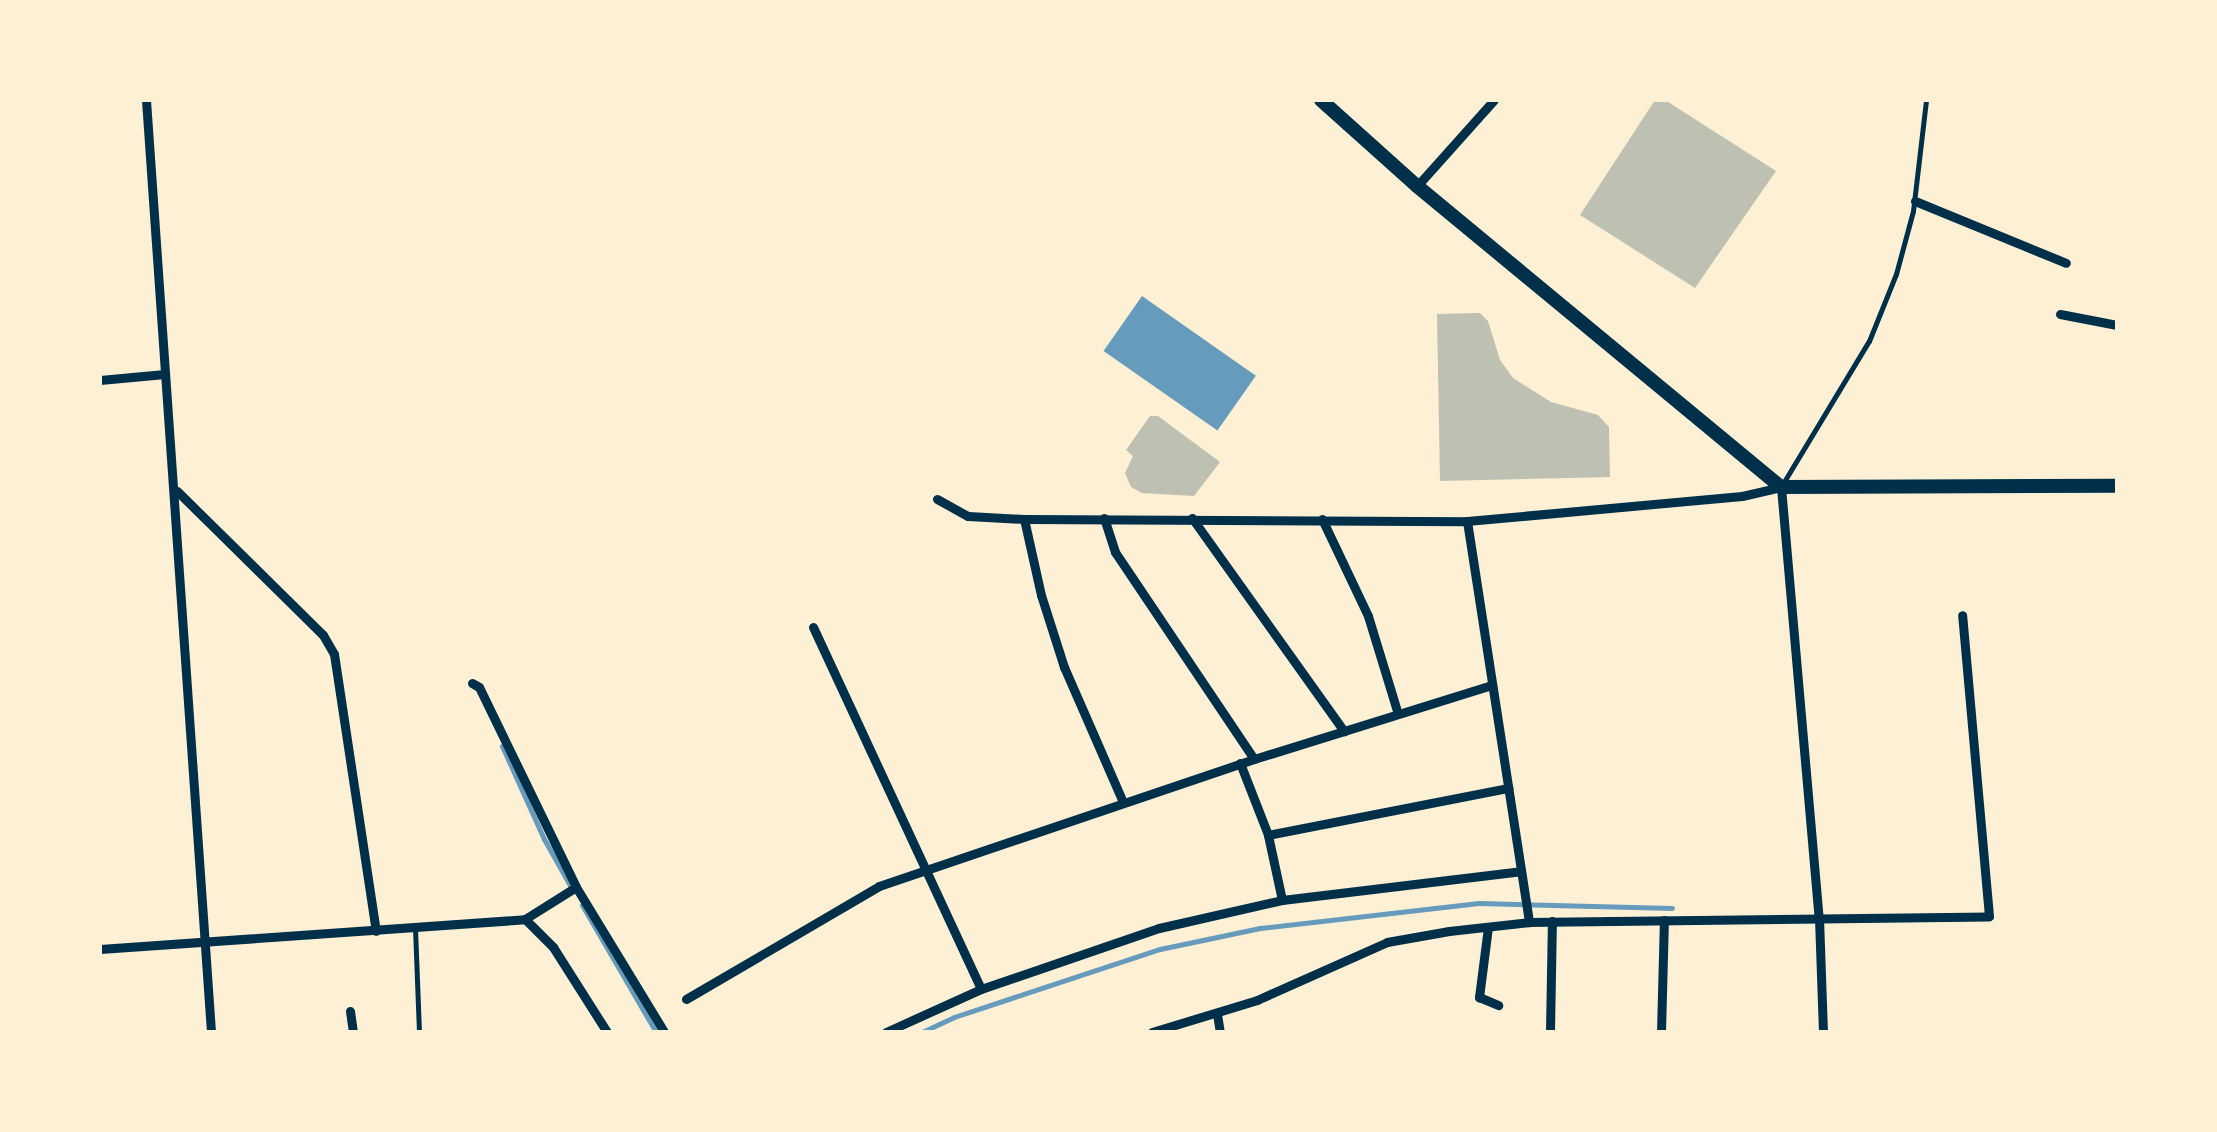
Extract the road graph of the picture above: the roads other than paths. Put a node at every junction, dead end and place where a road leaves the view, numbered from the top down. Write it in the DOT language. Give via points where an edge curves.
graph roads {
  1 [pos="146,100"];
  2 [pos="1321,100"];
  3 [pos="1494,100"];
  4 [pos="1926,100"];
  5 [pos="1418,186"];
  6 [pos="1915,202"];
  7 [pos="2066,263"];
  8 [pos="2060,314"];
  9 [pos="2117,325"];
  10 [pos="165,374"];
  11 [pos="100,380"];
  12 [pos="2117,486"];
  13 [pos="1780,487"];
  14 [pos="176,491"];
  15 [pos="938,499"];
  16 [pos="1024,518"];
  17 [pos="1104,518"];
  18 [pos="1192,518"];
  19 [pos="1322,519"];
  20 [pos="1467,521"];
  21 [pos="1962,615"];
  22 [pos="814,627"];
  23 [pos="472,683"];
  24 [pos="1492,685"];
  25 [pos="1398,714"];
  26 [pos="1344,731"];
  27 [pos="1254,758"];
  28 [pos="1240,764"];
  29 [pos="1508,788"];
  30 [pos="1124,802"];
  31 [pos="1268,834"];
  32 [pos="926,868"];
  33 [pos="1520,870"];
  34 [pos="576,886"];
  35 [pos="1282,900"];
  36 [pos="1528,918"];
  37 [pos="1819,918"];
  38 [pos="525,920"];
  39 [pos="1664,920"];
  40 [pos="1552,922"];
  41 [pos="1488,926"];
  42 [pos="415,928"];
  43 [pos="376,932"];
  44 [pos="206,945"];
  45 [pos="100,949"];
  46 [pos="981,989"];
  47 [pos="686,999"];
  48 [pos="1498,1005"];
  49 [pos="350,1011"];
  50 [pos="1216,1014"];
  51 [pos="1550,1031"];
  52 [pos="212,1032"];
  53 [pos="353,1032"];
  54 [pos="419,1032"];
  55 [pos="607,1032"];
  56 [pos="664,1032"];
  57 [pos="886,1032"];
  58 [pos="1152,1032"];
  59 [pos="1220,1032"];
  60 [pos="1661,1032"];
  61 [pos="1823,1032"];
  1 -- 10 [label="street"];
  2 -- 5 [label="main road"];
  3 -- 5 [label="street"];
  4 -- 6 [label="lane"];
  5 -- 13 [label="main road"];
  6 -- 7 [label="street"];
  6 -- 13 [label="lane" via="1869,341"];
  8 -- 9 [label="street"];
  10 -- 11 [label="street"];
  10 -- 14 [label="street"];
  12 -- 13 [label="main road"];
  13 -- 20 [label="street"];
  13 -- 37 [label="street"];
  14 -- 43 [label="street" via="323,635 334,654"];
  14 -- 44 [label="street"];
  15 -- 16 [label="street" via="968,516"];
  16 -- 17 [label="street"];
  16 -- 30 [label="street" via="1064,667"];
  17 -- 18 [label="street"];
  17 -- 27 [label="street" via="1115,552"];
  18 -- 19 [label="street"];
  18 -- 26 [label="street"];
  19 -- 20 [label="street"];
  19 -- 25 [label="street" via="1368,616"];
  20 -- 24 [label="street"];
  21 -- 37 [label="street" via="1989,916"];
  22 -- 32 [label="street"];
  23 -- 34 [label="street"];
  24 -- 25 [label="street"];
  24 -- 29 [label="street"];
  25 -- 26 [label="street"];
  26 -- 27 [label="street"];
  27 -- 28 [label="street"];
  28 -- 30 [label="street"];
  28 -- 31 [label="street"];
  29 -- 31 [label="street"];
  29 -- 33 [label="street"];
  30 -- 32 [label="street"];
  31 -- 35 [label="street"];
  32 -- 46 [label="street"];
  32 -- 47 [label="street" via="879,886"];
  33 -- 35 [label="street"];
  33 -- 36 [label="street"];
  34 -- 38 [label="street"];
  34 -- 56 [label="street"];
  35 -- 46 [label="street" via="1159,928"];
  36 -- 40 [label="street"];
  36 -- 41 [label="street"];
  37 -- 39 [label="street"];
  37 -- 61 [label="street"];
  38 -- 42 [label="street"];
  38 -- 55 [label="street" via="552,946"];
  39 -- 40 [label="street"];
  39 -- 60 [label="street"];
  40 -- 51 [label="street"];
  41 -- 48 [label="street" via="1480,998"];
  41 -- 50 [label="street" via="1387,942"];
  42 -- 43 [label="street"];
  42 -- 54 [label="lane"];
  43 -- 44 [label="street"];
  44 -- 45 [label="street"];
  44 -- 52 [label="street"];
  46 -- 57 [label="street"];
  49 -- 53 [label="street"];
  50 -- 58 [label="street"];
  50 -- 59 [label="street"];
}
